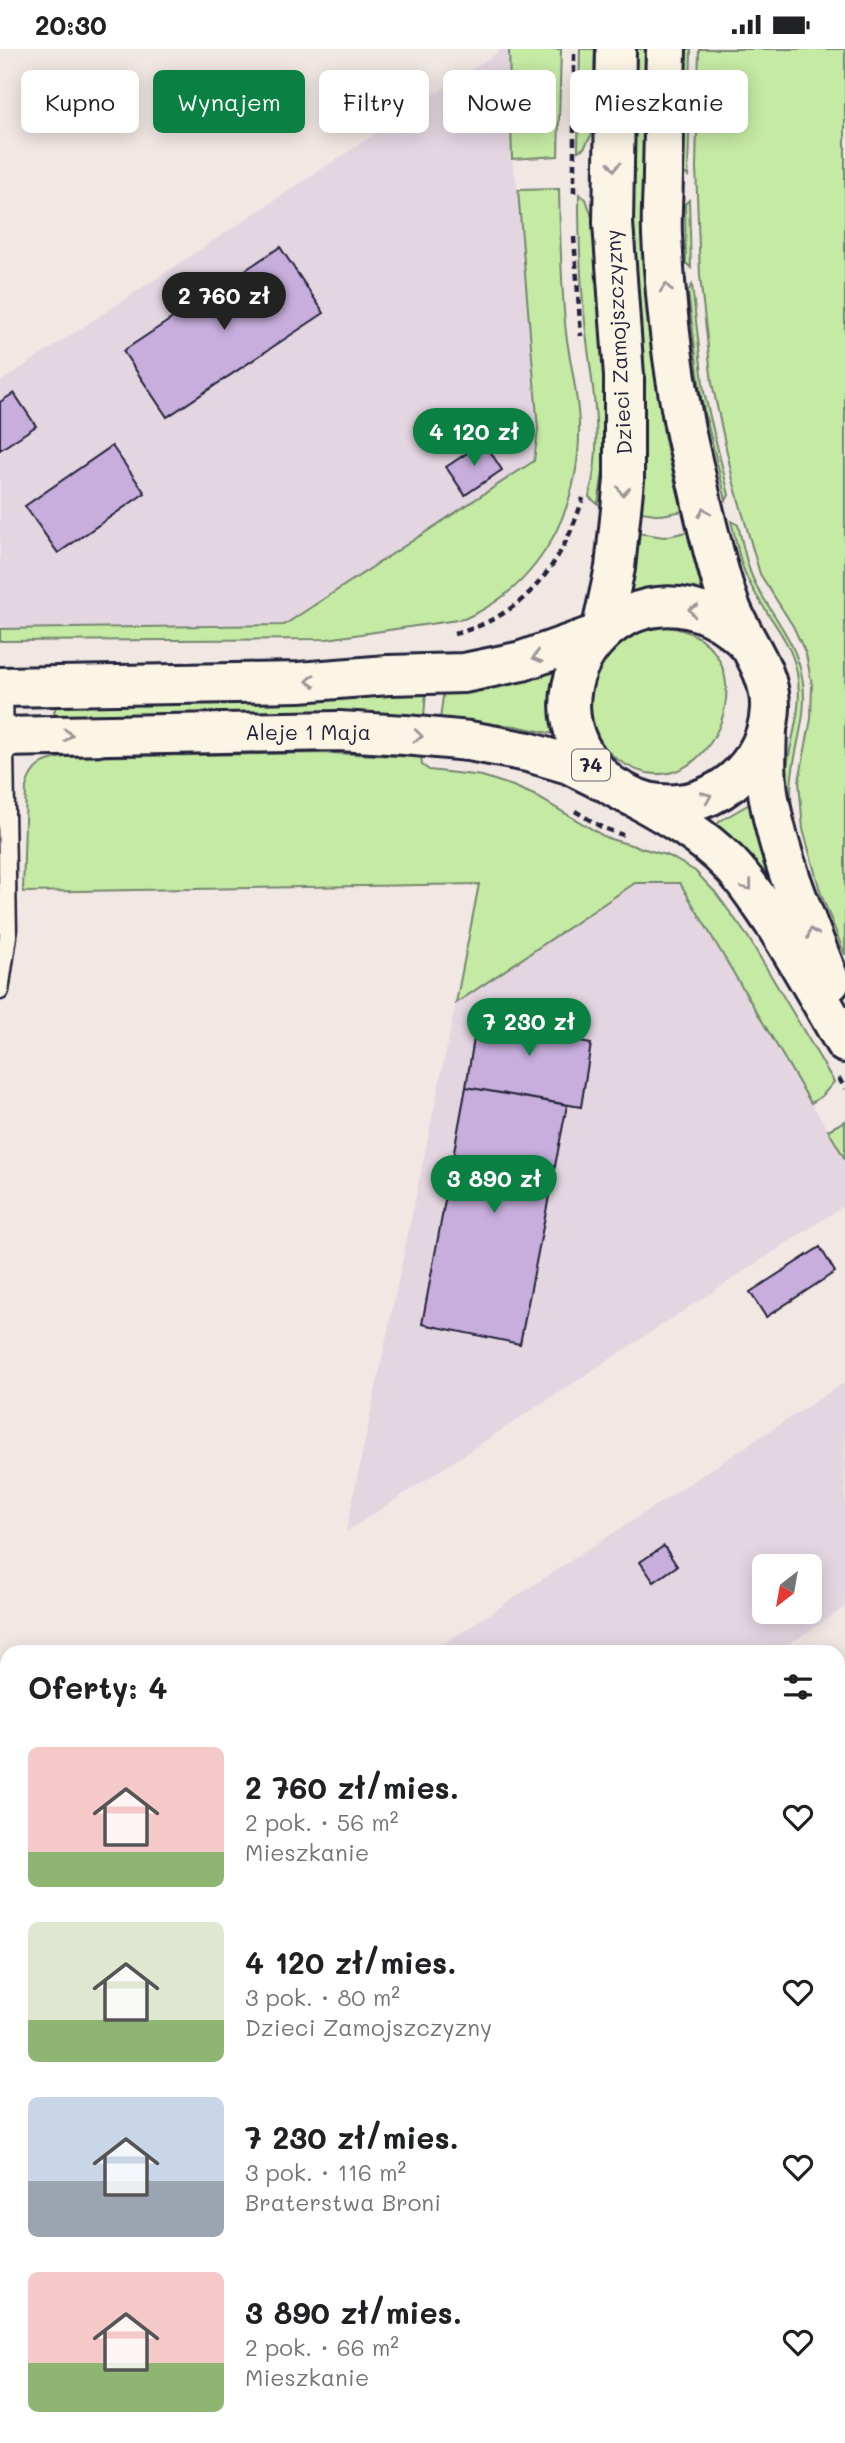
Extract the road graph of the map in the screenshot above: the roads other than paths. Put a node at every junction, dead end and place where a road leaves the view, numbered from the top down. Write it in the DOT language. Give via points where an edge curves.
graph roads {
  1 [pos="616,49"];
  2 [pos="666,49"];
  3 [pos="601,633"];
  4 [pos="749,645"];
  5 [pos="2,687"];
  6 [pos="767,729"];
  7 [pos="2,737"];
  8 [pos="623,792"];
  9 [pos="2,969"];
  10 [pos="0,991"];
  11 [pos="845,1020"];
  12 [pos="842,1060"];
  1 -- 3 [label="main road, Dzieci Zamojszczyzny / 74, one-way" via="613,223 625,454 615,568"];
  4 -- 2 [label="main road, 74, one-way" via="722,579 682,414 662,232"];
  4 -- 3 [label="main road, 74, one-way" via="712,615 666,606 620,619"];
  3 -- 5 [label="main road, 74, one-way" via="522,661 464,673 299,682"];
  3 -- 8 [label="main road, 74" via="575,674 571,718 586,759"];
  4 -- 6 [label="main road, 74" via="768,685"];
  5 -- 7 [label="lane"];
  8 -- 6 [label="main road, 74, one-way" via="658,804 698,801 718,793 749,766"];
  11 -- 6 [label="main road, one-way" via="788,874 769,803"];
  7 -- 8 [label="main road, Aleje 1 Maja / 74, one-way" via="405,734 528,752 569,764"];
  7 -- 9 [label="lane" via="8,936"];
  8 -- 12 [label="main road, Aleje 1 Maja, one-way" via="672,817 732,865 779,931"];
  9 -- 10 [label="lane"];
}
